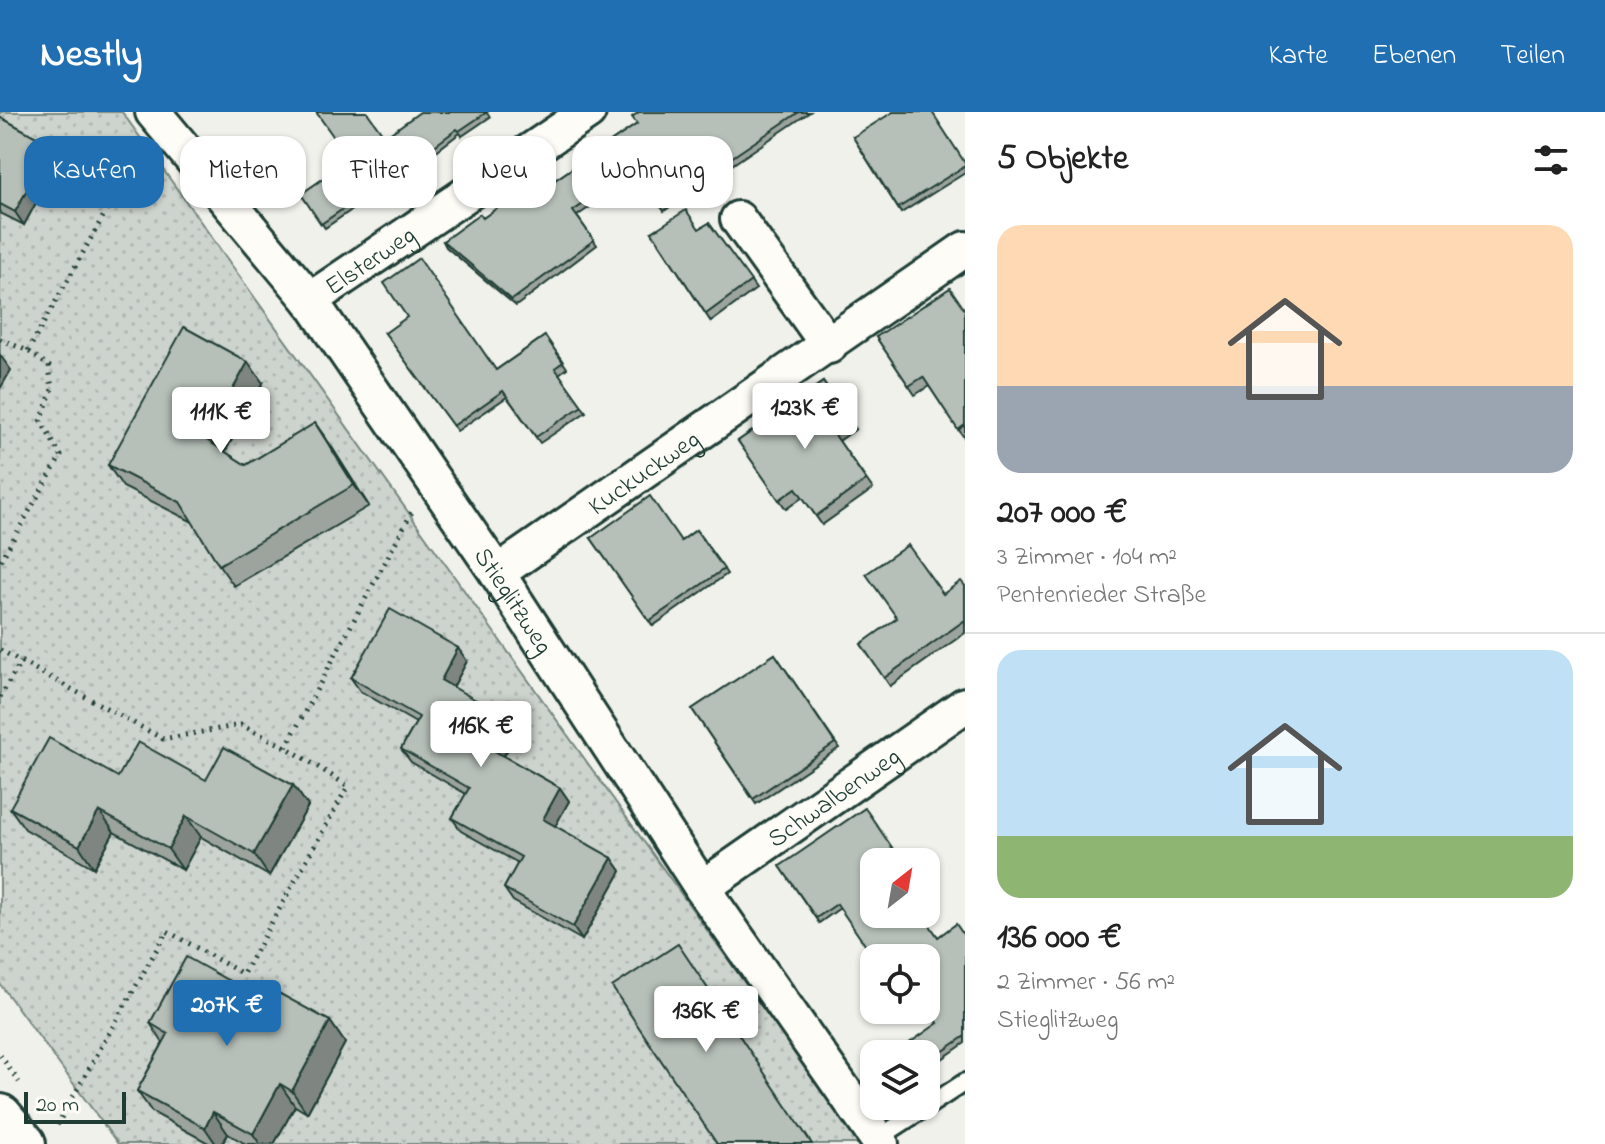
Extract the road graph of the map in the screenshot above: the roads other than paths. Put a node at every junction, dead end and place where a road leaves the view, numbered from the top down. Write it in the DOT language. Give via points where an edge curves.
graph roads {
  1 [pos="588,112"];
  2 [pos="155,115"];
  3 [pos="738,219"];
  4 [pos="965,249"];
  5 [pos="310,300"];
  6 [pos="829,346"];
  7 [pos="497,573"];
  8 [pos="965,705"];
  9 [pos="702,888"];
  10 [pos="965,1082"];
  11 [pos="0,1117"];
  12 [pos="38,1138"];
  13 [pos="879,1141"];
  1 -- 5 [label="street, Elsterweg"];
  2 -- 5 [label="street, Stieglitzweg"];
  3 -- 6 [label="street"];
  4 -- 6 [label="street, Kuckuckweg"];
  5 -- 7 [label="street, Stieglitzweg"];
  6 -- 7 [label="street, Kuckuckweg"];
  7 -- 9 [label="street, Stieglitzweg"];
  8 -- 9 [label="street, Schwalbenweg"];
  9 -- 13 [label="street, Stieglitzweg"];
  10 -- 13 [label="lane"];
  11 -- 12 [label="street"];
}
